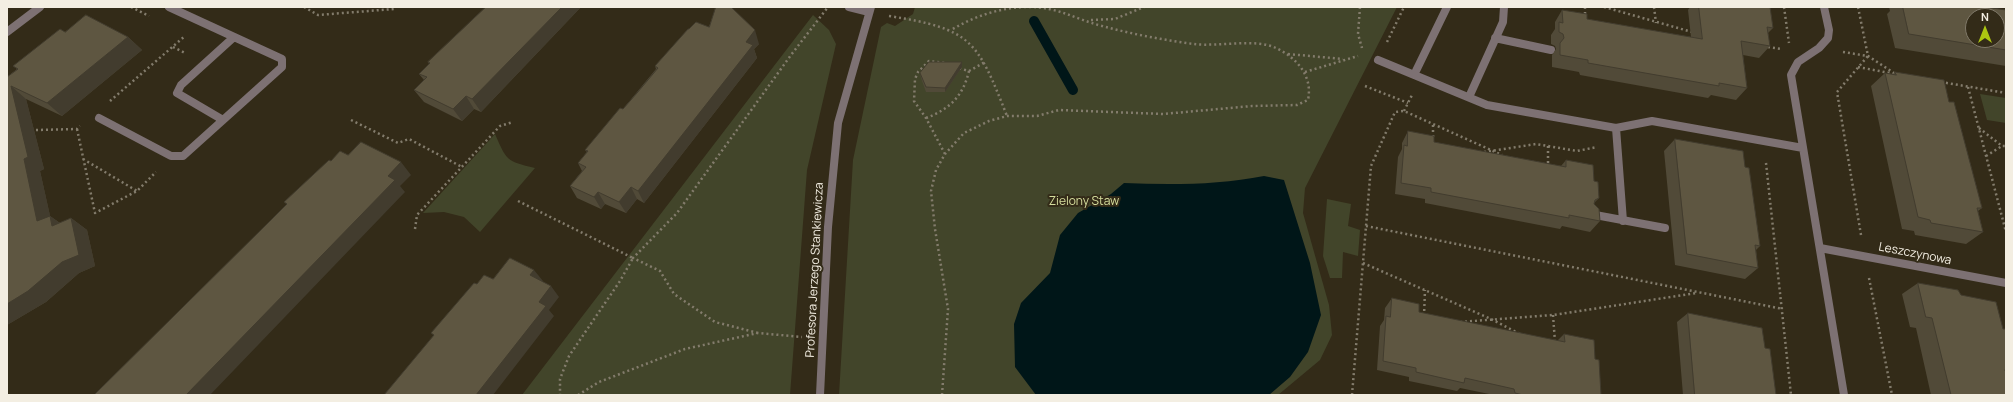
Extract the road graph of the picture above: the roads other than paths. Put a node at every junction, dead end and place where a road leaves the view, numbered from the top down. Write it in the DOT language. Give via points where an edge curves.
graph roads {
  1 [pos="40,7"];
  2 [pos="169,7"];
  3 [pos="849,7"];
  4 [pos="1447,7"];
  5 [pos="1504,7"];
  6 [pos="1824,7"];
  7 [pos="870,10"];
  8 [pos="7,32"];
  9 [pos="234,37"];
  10 [pos="1495,38"];
  11 [pos="1552,50"];
  12 [pos="1378,60"];
  13 [pos="1414,75"];
  14 [pos="1469,97"];
  15 [pos="99,118"];
  16 [pos="223,120"];
  17 [pos="1616,128"];
  18 [pos="1803,148"];
  19 [pos="1590,214"];
  20 [pos="1623,221"];
  21 [pos="1665,228"];
  22 [pos="1820,248"];
  23 [pos="2006,284"];
  24 [pos="820,395"];
  25 [pos="1844,395"];
  1 -- 8 [label="street"];
  2 -- 9 [label="street"];
  3 -- 7 [label="street"];
  4 -- 13 [label="street"];
  5 -- 10 [label="street" via="1503,22"];
  6 -- 18 [label="street" via="1829,30 1828,38 1819,48 1798,62 1791,75"];
  7 -- 24 [label="street, Profesora Jerzego Stankiewicza" via="838,123 828,227"];
  9 -- 16 [label="street" via="181,85 177,93"];
  9 -- 16 [label="street" via="282,59 282,67"];
  10 -- 11 [label="street"];
  10 -- 14 [label="street"];
  12 -- 13 [label="street"];
  13 -- 14 [label="street"];
  14 -- 17 [label="street" via="1487,105"];
  15 -- 16 [label="street" via="170,156 183,156"];
  17 -- 18 [label="street" via="1652,121"];
  17 -- 20 [label="street"];
  18 -- 22 [label="street"];
  19 -- 20 [label="street"];
  20 -- 21 [label="street"];
  22 -- 23 [label="street, Leszczynowa"];
  22 -- 25 [label="street"];
}
